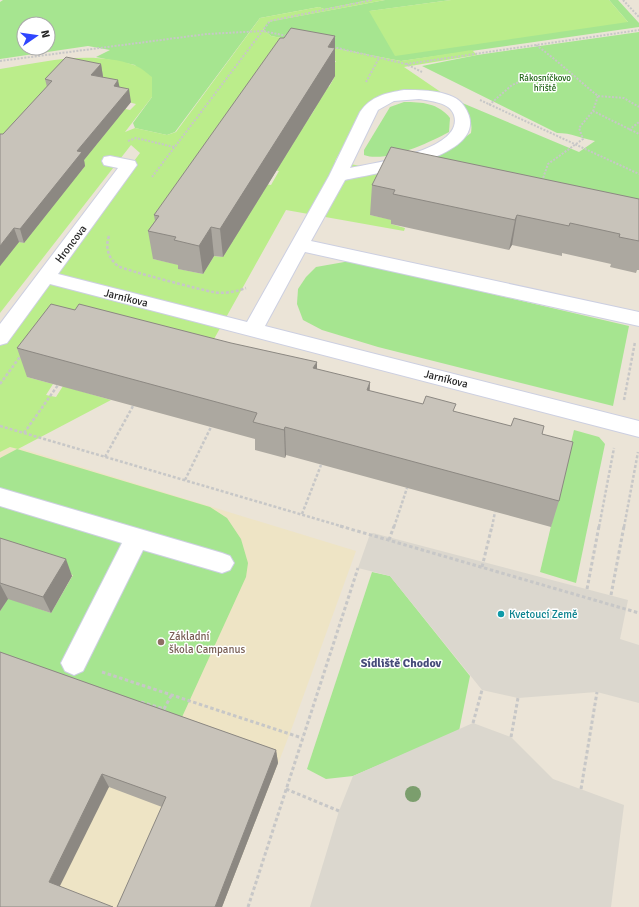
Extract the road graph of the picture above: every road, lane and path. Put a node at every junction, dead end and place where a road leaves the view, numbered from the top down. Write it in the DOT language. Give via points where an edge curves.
graph roads {
  1 [pos="372,0"];
  2 [pos="623,0"];
  3 [pos="639,17"];
  4 [pos="639,30"];
  5 [pos="263,31"];
  6 [pos="536,45"];
  7 [pos="379,58"];
  8 [pos="0,62"];
  9 [pos="406,64"];
  10 [pos="524,80"];
  11 [pos="365,86"];
  12 [pos="598,96"];
  13 [pos="489,104"];
  14 [pos="639,107"];
  15 [pos="593,111"];
  16 [pos="639,122"];
  17 [pos="629,130"];
  18 [pos="639,134"];
  19 [pos="110,161"];
  20 [pos="338,176"];
  21 [pos="148,183"];
  22 [pos="541,185"];
  23 [pos="112,232"];
  24 [pos="301,245"];
  25 [pos="46,277"];
  26 [pos="247,288"];
  27 [pos="639,319"];
  28 [pos="253,329"];
  29 [pos="0,338"];
  30 [pos="636,339"];
  31 [pos="24,352"];
  32 [pos="0,384"];
  33 [pos="58,385"];
  34 [pos="133,406"];
  35 [pos="619,423"];
  36 [pos="0,426"];
  37 [pos="211,427"];
  38 [pos="639,429"];
  39 [pos="24,433"];
  40 [pos="639,445"];
  41 [pos="105,457"];
  42 [pos="322,465"];
  43 [pos="185,480"];
  44 [pos="407,488"];
  45 [pos="0,497"];
  46 [pos="495,512"];
  47 [pos="302,514"];
  48 [pos="137,538"];
  49 [pos="389,540"];
  50 [pos="222,563"];
  51 [pos="482,567"];
  52 [pos="358,568"];
  53 [pos="587,588"];
  54 [pos="611,595"];
  55 [pos="639,613"];
  56 [pos="74,663"];
  57 [pos="482,690"];
  58 [pos="597,692"];
  59 [pos="172,694"];
  60 [pos="518,698"];
  61 [pos="134,700"];
  62 [pos="473,723"];
  63 [pos="510,737"];
  64 [pos="302,738"];
  65 [pos="286,788"];
  66 [pos="581,789"];
  67 [pos="339,811"];
  68 [pos="248,907"];
  1 -- 5 [label="path" via="270,22"];
  2 -- 3 [label="path"];
  4 -- 6 [label="path"];
  5 -- 8 [label="path" via="207,34"];
  5 -- 21 [label="path"];
  6 -- 9 [label="path"];
  6 -- 12 [label="path"];
  7 -- 11 [label="path"];
  10 -- 13 [label="path" via="512,85"];
  12 -- 14 [label="path" via="624,98"];
  12 -- 15 [label="path"];
  15 -- 17 [label="path"];
  15 -- 22 [label="path" via="579,128 583,139 548,164"];
  16 -- 17 [label="path"];
  17 -- 18 [label="path"];
  19 -- 25 [label="street, Hroncova" via="129,166"];
  20 -- 20 [label="street" via="408,159 442,147 453,141 460,133 463,117 451,103 436,96 405,95 381,100 368,112"];
  20 -- 24 [label="street"];
  23 -- 26 [label="path" via="106,249 110,258 119,267 213,292 235,292"];
  24 -- 27 [label="street"];
  24 -- 28 [label="street"];
  25 -- 28 [label="street, Jarníkova"];
  25 -- 29 [label="street, Hroncova"];
  28 -- 35 [label="street, Jarníkova"];
  30 -- 35 [label="path"];
  31 -- 32 [label="path"];
  33 -- 39 [label="path"];
  34 -- 41 [label="path"];
  35 -- 38 [label="street, Jarníkova"];
  35 -- 53 [label="path"];
  36 -- 39 [label="path"];
  37 -- 43 [label="path"];
  39 -- 41 [label="path"];
  40 -- 54 [label="path"];
  41 -- 43 [label="path"];
  42 -- 47 [label="path"];
  43 -- 47 [label="path"];
  44 -- 49 [label="path"];
  45 -- 48 [label="street"];
  46 -- 51 [label="path"];
  47 -- 49 [label="path"];
  48 -- 50 [label="street"];
  48 -- 56 [label="street"];
  49 -- 51 [label="path"];
  51 -- 55 [label="path"];
  52 -- 64 [label="path"];
  56 -- 59 [label="path"];
  57 -- 62 [label="path"];
  58 -- 66 [label="path"];
  59 -- 61 [label="path" via="164,709"];
  59 -- 64 [label="path"];
  60 -- 63 [label="path"];
  64 -- 65 [label="path"];
  65 -- 67 [label="path"];
  65 -- 68 [label="path"];
}
